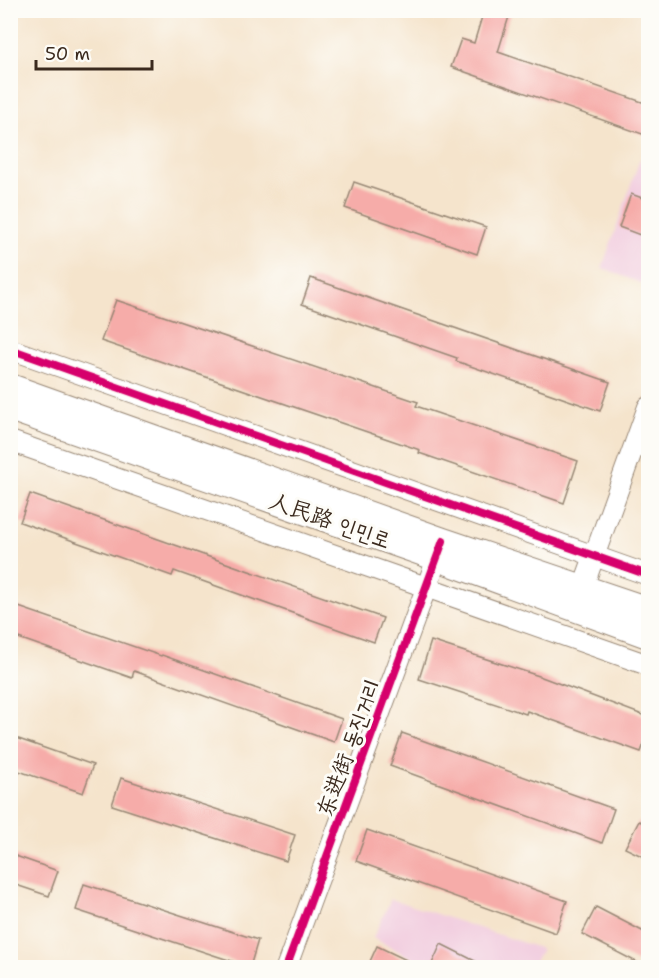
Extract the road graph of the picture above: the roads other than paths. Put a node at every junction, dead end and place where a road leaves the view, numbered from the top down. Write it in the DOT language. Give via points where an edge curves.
graph roads {
  1 [pos="10,349"];
  2 [pos="10,387"];
  3 [pos="648,407"];
  4 [pos="10,408"];
  5 [pos="10,441"];
  6 [pos="440,550"];
  7 [pos="594,555"];
  8 [pos="648,575"];
  9 [pos="427,587"];
  10 [pos="583,587"];
  11 [pos="648,610"];
  12 [pos="648,635"];
  13 [pos="648,665"];
  14 [pos="286,968"];
  1 -- 7 [label="street"];
  2 -- 6 [label="main road, 人民路 인민로"];
  3 -- 7 [label="street"];
  4 -- 6 [label="main road, 人民路 인민로"];
  5 -- 9 [label="street"];
  6 -- 9 [label="street, 东进街 동진거리"];
  6 -- 10 [label="main road, 人民路 인민로"];
  6 -- 12 [label="main road, 人民路 인민로"];
  7 -- 8 [label="street"];
  7 -- 10 [label="street"];
  9 -- 13 [label="street"];
  9 -- 14 [label="street, 东进街 동진거리"];
  10 -- 11 [label="main road, 人民路 인민로"];
}
